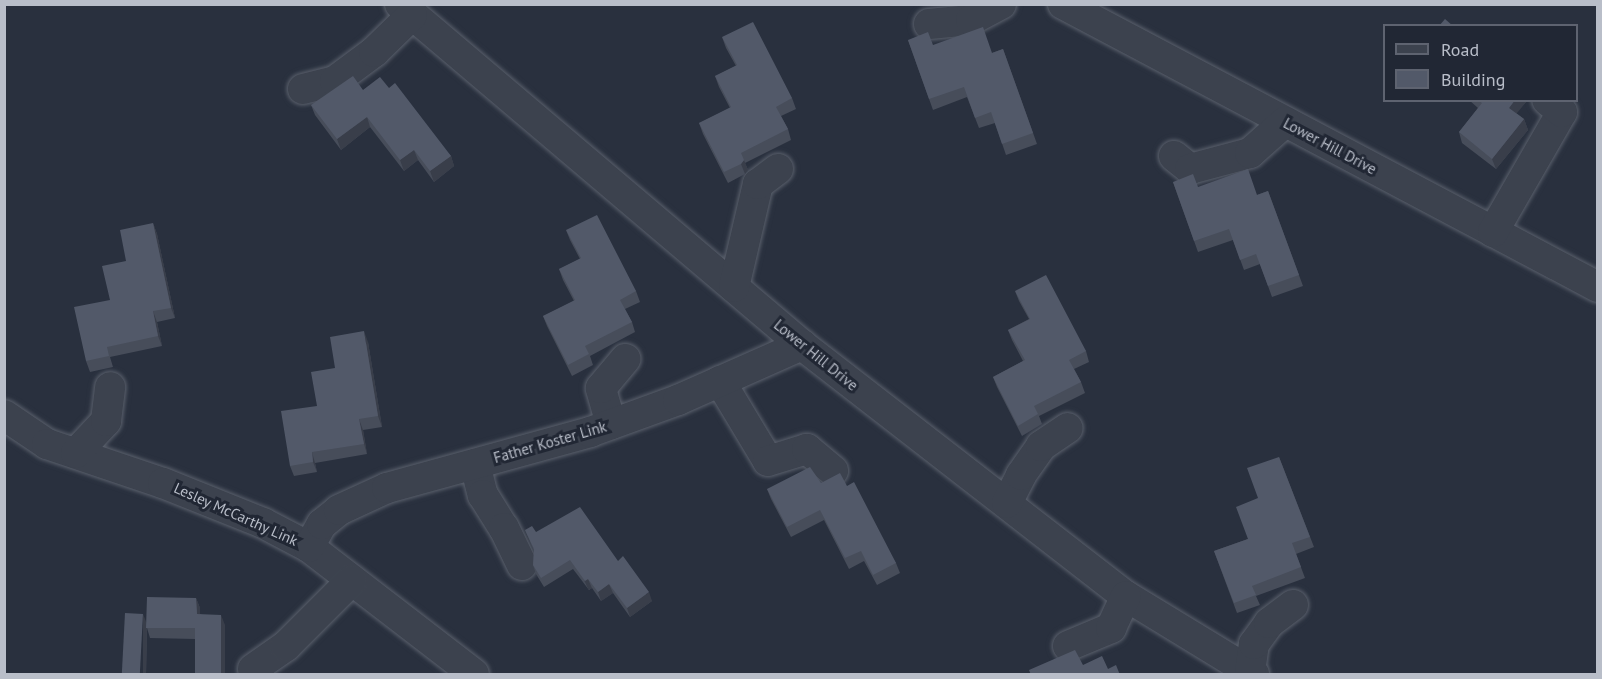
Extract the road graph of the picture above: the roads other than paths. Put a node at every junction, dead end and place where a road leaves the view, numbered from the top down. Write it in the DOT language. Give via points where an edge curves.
graph roads {
  1 [pos="1001,4"];
  2 [pos="1063,4"];
  3 [pos="406,10"];
  4 [pos="929,24"];
  5 [pos="303,89"];
  6 [pos="1550,102"];
  7 [pos="1285,122"];
  8 [pos="1174,156"];
  9 [pos="778,169"];
  10 [pos="1493,232"];
  11 [pos="734,287"];
  12 [pos="1598,287"];
  13 [pos="802,345"];
  14 [pos="625,358"];
  15 [pos="720,381"];
  16 [pos="110,387"];
  17 [pos="4,415"];
  18 [pos="611,424"];
  19 [pos="1068,428"];
  20 [pos="4,438"];
  21 [pos="47,444"];
  22 [pos="76,453"];
  23 [pos="475,464"];
  24 [pos="833,471"];
  25 [pos="1007,503"];
  26 [pos="309,547"];
  27 [pos="522,565"];
  28 [pos="352,580"];
  29 [pos="1126,596"];
  30 [pos="1293,605"];
  31 [pos="1068,646"];
  32 [pos="253,669"];
  33 [pos="1252,673"];
  34 [pos="474,675"];
  1 -- 4 [label="street" via="971,20"];
  2 -- 7 [label="street, Lower Hill Drive"];
  3 -- 5 [label="street" via="374,52 335,81"];
  3 -- 11 [label="street, Lower Hill Drive"];
  6 -- 10 [label="street" via="1562,112"];
  7 -- 8 [label="street" via="1250,153 1190,169"];
  7 -- 10 [label="street, Lower Hill Drive"];
  9 -- 11 [label="street" via="758,184"];
  10 -- 12 [label="street, Lower Hill Drive"];
  11 -- 13 [label="street, Lower Hill Drive"];
  13 -- 15 [label="street, Father Koster Link"];
  13 -- 25 [label="street, Lower Hill Drive"];
  14 -- 18 [label="street" via="601,388"];
  15 -- 18 [label="street, Father Koster Link"];
  15 -- 24 [label="street" via="768,461 807,449"];
  16 -- 22 [label="street" via="106,421"];
  17 -- 21 [label="street, Lesley McCarthy Link"];
  18 -- 23 [label="street, Father Koster Link"];
  19 -- 25 [label="street" via="1041,446"];
  20 -- 21 [label="street"];
  21 -- 22 [label="street, Lesley McCarthy Link"];
  22 -- 26 [label="street, Lesley McCarthy Link" via="164,483 263,523"];
  23 -- 26 [label="street, Father Koster Link" via="387,489 339,510 322,524"];
  23 -- 27 [label="street" via="483,495"];
  25 -- 29 [label="street, Lower Hill Drive"];
  26 -- 28 [label="street, Lesley McCarthy Link"];
  28 -- 32 [label="street" via="286,646"];
  28 -- 34 [label="street, Lesley McCarthy Link"];
  29 -- 31 [label="street" via="1111,628"];
  29 -- 33 [label="street, Lower Hill Drive"];
  30 -- 33 [label="street" via="1269,623 1254,644"];
}
